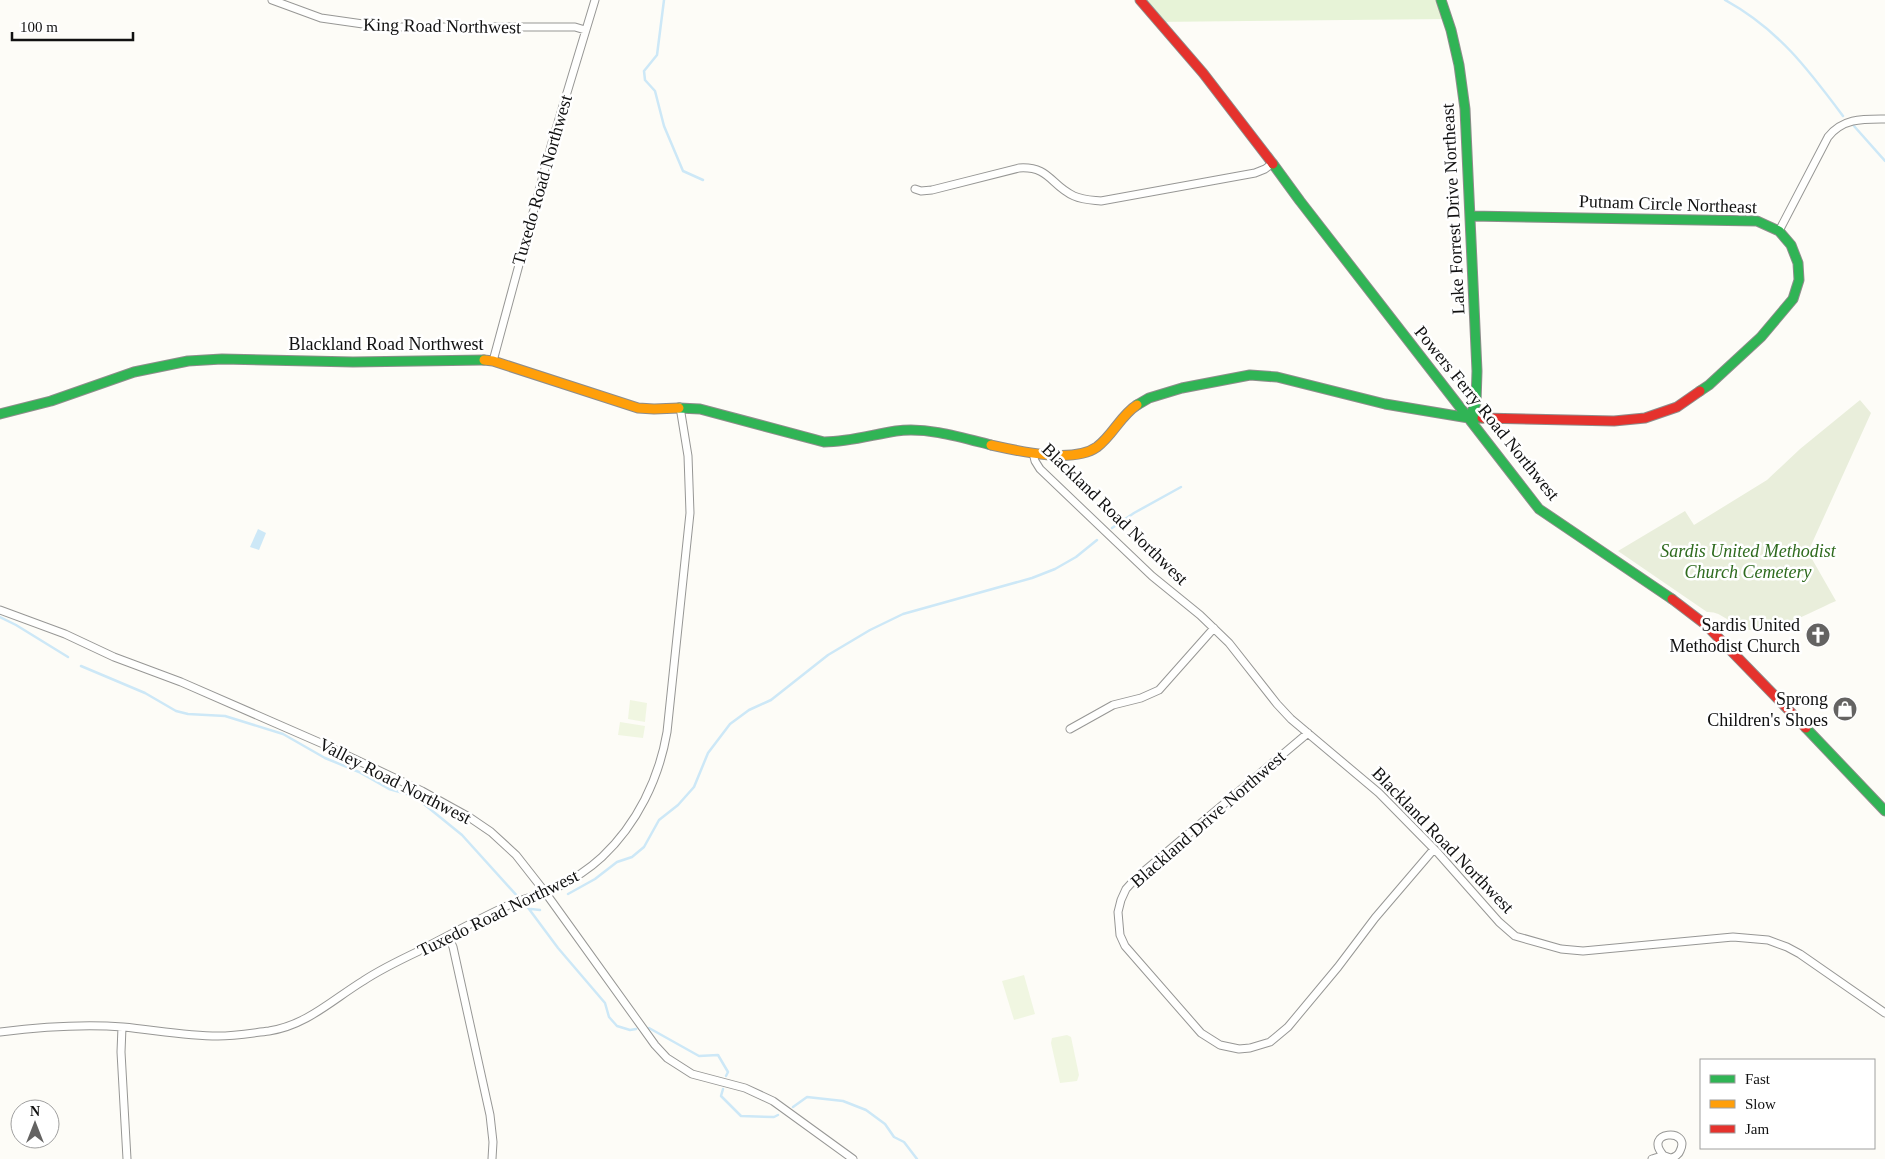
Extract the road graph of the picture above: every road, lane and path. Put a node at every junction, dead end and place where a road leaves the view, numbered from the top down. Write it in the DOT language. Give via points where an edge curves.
graph roads {
  1 [pos="272,0"];
  2 [pos="595,0"];
  3 [pos="1140,0"];
  4 [pos="1441,0"];
  5 [pos="586,30"];
  6 [pos="1885,119"];
  7 [pos="1273,163"];
  8 [pos="915,189"];
  9 [pos="1470,216"];
  10 [pos="1779,231"];
  11 [pos="493,361"];
  12 [pos="680,407"];
  13 [pos="0,414"];
  14 [pos="1469,418"];
  15 [pos="1033,453"];
  16 [pos="0,610"];
  17 [pos="1214,628"];
  18 [pos="1070,729"];
  19 [pos="1308,733"];
  20 [pos="1885,811"];
  21 [pos="1434,849"];
  22 [pos="545,892"];
  23 [pos="448,936"];
  24 [pos="1885,1013"];
  25 [pos="122,1027"];
  26 [pos="0,1032"];
  27 [pos="1664,1156"];
  28 [pos="127,1159"];
  29 [pos="492,1159"];
  30 [pos="853,1159"];
  31 [pos="1652,1159"];
  1 -- 5 [label="street, King Road Northwest" via="321,18 384,27 575,27"];
  2 -- 5 [label="street, Tuxedo Road Northwest"];
  3 -- 7 [label="street, Powers Ferry Road Northwest" via="1178,42"];
  4 -- 9 [label="street, Lake Forrest Drive Northeast" via="1463,86"];
  5 -- 11 [label="street, Tuxedo Road Northwest"];
  6 -- 10 [label="street" via="1850,121 1833,131"];
  7 -- 8 [label="street" via="1255,173 1101,201 1073,196 1045,172 1029,167 932,190"];
  7 -- 14 [label="street, Powers Ferry Road Northwest"];
  9 -- 10 [label="street, Putnam Circle Northeast" via="1749,220 1765,223"];
  9 -- 14 [label="street, Lake Forrest Drive Northeast" via="1477,371 1476,402"];
  10 -- 14 [label="street, Putnam Circle Northeast" via="1791,245 1798,263 1799,280 1793,299 1761,337 1690,400 1662,413 1629,420"];
  11 -- 12 [label="street, Blackland Road Northwest" via="638,408"];
  11 -- 13 [label="street, Blackland Road Northwest" via="188,361 134,372 51,401"];
  12 -- 15 [label="street, Blackland Road Northwest" via="700,409 824,442 922,430"];
  12 -- 22 [label="street, Tuxedo Road Northwest" via="688,456 690,513 663,755 648,793 616,842 585,870"];
  14 -- 15 [label="street, Putnam Circle Northeast" via="1385,404 1277,377 1250,375 1149,398 1129,410 1103,442 1087,452"];
  14 -- 20 [label="street, Powers Ferry Road Northwest" via="1539,509 1706,625"];
  15 -- 17 [label="street, Blackland Road Northwest" via="1040,469 1152,576"];
  16 -- 22 [label="street, Valley Road Northwest" via="181,682 422,790 491,832 516,856"];
  17 -- 18 [label="street" via="1159,690 1113,705"];
  17 -- 19 [label="street, Blackland Road Northwest" via="1239,654 1277,704"];
  19 -- 21 [label="street, Blackland Road Northwest" via="1379,793"];
  19 -- 21 [label="street, Blackland Drive Northwest" via="1136,878 1120,900 1118,924 1125,946 1201,1033 1220,1045 1239,1049 1260,1046 1280,1035"];
  21 -- 24 [label="street, Blackland Road Northwest" via="1515,936 1561,949 1583,951 1733,937 1768,940 1806,957"];
  22 -- 23 [label="street, Tuxedo Road Northwest"];
  22 -- 30 [label="street, Valley Road Northwest" via="655,1046 667,1058 692,1074 745,1088 773,1101"];
  23 -- 25 [label="street, Tuxedo Road Northwest" via="367,978 312,1016 284,1028 220,1036"];
  23 -- 29 [label="street" via="490,1115"];
  25 -- 26 [label="street, Tuxedo Road Northwest"];
  25 -- 28 [label="street"];
  27 -- 31 [label="street"];
}
